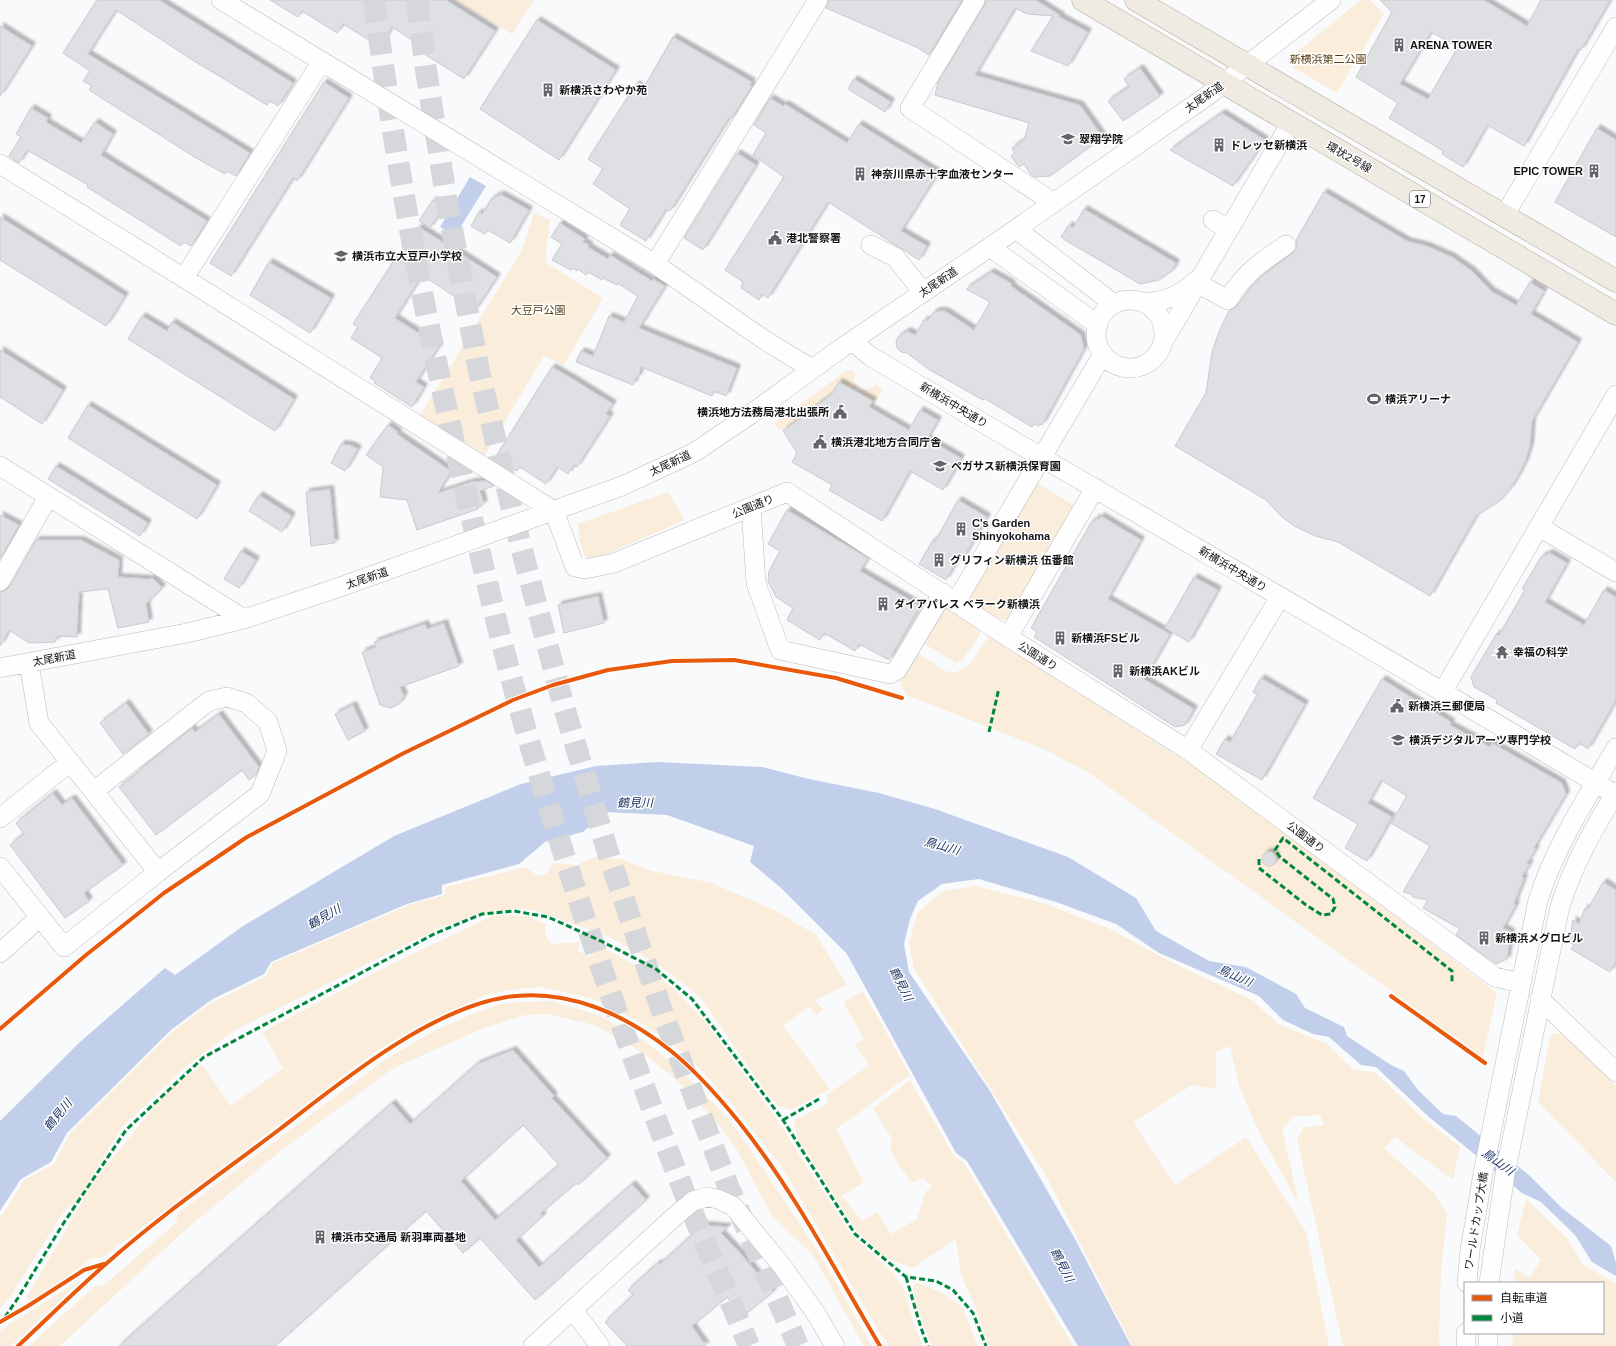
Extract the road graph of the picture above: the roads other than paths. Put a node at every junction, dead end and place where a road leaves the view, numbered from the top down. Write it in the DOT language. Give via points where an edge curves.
graph roads {
  1 [pos="818,0"];
  2 [pos="975,0"];
  3 [pos="1083,0"];
  4 [pos="1136,0"];
  5 [pos="1331,0"];
  6 [pos="227,1"];
  7 [pos="1616,27"];
  8 [pos="322,61"];
  9 [pos="1248,65"];
  10 [pos="1224,84"];
  11 [pos="1291,123"];
  12 [pos="0,164"];
  13 [pos="1054,203"];
  14 [pos="1504,216"];
  15 [pos="1016,229"];
  16 [pos="871,244"];
  17 [pos="1286,245"];
  18 [pos="990,247"];
  19 [pos="654,264"];
  20 [pos="184,278"];
  21 [pos="1198,280"];
  22 [pos="1616,281"];
  23 [pos="923,292"];
  24 [pos="1143,302"];
  25 [pos="1114,304"];
  26 [pos="1616,314"];
  27 [pos="1098,325"];
  28 [pos="852,341"];
  29 [pos="1162,344"];
  30 [pos="1103,354"];
  31 [pos="812,369"];
  32 [pos="1616,395"];
  33 [pos="1041,458"];
  34 [pos="0,466"];
  35 [pos="1095,488"];
  36 [pos="48,497"];
  37 [pos="751,507"];
  38 [pos="554,511"];
  39 [pos="1539,527"];
  40 [pos="1616,572"];
  41 [pos="0,581"];
  42 [pos="1280,597"];
  43 [pos="949,598"];
  44 [pos="244,619"];
  45 [pos="1008,637"];
  46 [pos="29,662"];
  47 [pos="0,668"];
  48 [pos="1443,691"];
  49 [pos="1616,748"];
  50 [pos="1188,750"];
  51 [pos="70,762"];
  52 [pos="1596,782"];
  53 [pos="94,791"];
  54 [pos="1616,793"];
  55 [pos="0,818"];
  56 [pos="0,867"];
  57 [pos="158,872"];
  58 [pos="40,918"];
  59 [pos="0,953"];
  60 [pos="1521,983"];
  61 [pos="1540,999"];
  62 [pos="1616,1072"];
  63 [pos="1467,1282"];
  64 [pos="1489,1282"];
  65 [pos="573,1310"];
  66 [pos="1466,1334"];
  67 [pos="1488,1334"];
  68 [pos="533,1346"];
  69 [pos="600,1346"];
  70 [pos="835,1346"];
  71 [pos="1466,1346"];
  72 [pos="1488,1346"];
  1 -- 19 [label="street"];
  2 -- 13 [label="street" via="910,108"];
  3 -- 10 [label="main road, 環状2号線 / 17"];
  4 -- 9 [label="main road, 17"];
  5 -- 9 [label="street, 太尾新道"];
  6 -- 8 [label="street"];
  7 -- 14 [label="street"];
  8 -- 19 [label="street"];
  8 -- 20 [label="street"];
  9 -- 10 [label="street, 太尾新道"];
  9 -- 14 [label="main road, 17"];
  10 -- 11 [label="main road, 環状2号線 / 17"];
  10 -- 13 [label="street, 太尾新道"];
  11 -- 21 [label="street" via="1221,225"];
  11 -- 26 [label="main road, 環状2号線 / 17"];
  12 -- 20 [label="street"];
  13 -- 15 [label="street, 太尾新道"];
  14 -- 22 [label="main road, 17"];
  15 -- 18 [label="street, 太尾新道"];
  15 -- 25 [label="street"];
  16 -- 23 [label="street" via="895,257"];
  17 -- 21 [label="street" via="1258,263 1228,300"];
  18 -- 23 [label="street, 太尾新道"];
  18 -- 27 [label="street"];
  19 -- 31 [label="street" via="763,340"];
  20 -- 38 [label="street"];
  21 -- 24 [label="street" via="1164,300"];
  21 -- 29 [label="street"];
  23 -- 28 [label="street, 太尾新道"];
  24 -- 25 [label="street" via="1129,300"];
  24 -- 29 [label="street" via="1159,315 1164,329"];
  25 -- 27 [label="street" via="1104,313"];
  27 -- 30 [label="street" via="1097,335"];
  28 -- 31 [label="street, 太尾新道"];
  28 -- 33 [label="street, 新横浜中央通り" via="870,356"];
  29 -- 30 [label="street" via="1151,360 1142,366 1132,368 1112,362"];
  30 -- 33 [label="street"];
  31 -- 38 [label="street, 太尾新道" via="695,452 622,486"];
  32 -- 39 [label="street"];
  33 -- 35 [label="street, 新横浜中央通り"];
  33 -- 43 [label="street"];
  34 -- 36 [label="street"];
  35 -- 42 [label="street, 新横浜中央通り"];
  35 -- 45 [label="street"];
  36 -- 41 [label="street"];
  36 -- 44 [label="street"];
  37 -- 38 [label="street, 公園通り" via="614,563 585,569 575,566"];
  37 -- 43 [label="street, 公園通り" via="787,492"];
  37 -- 43 [label="street" via="756,583 780,650 890,674 897,670"];
  38 -- 44 [label="street, 太尾新道"];
  39 -- 40 [label="street"];
  39 -- 48 [label="street"];
  42 -- 48 [label="street, 新横浜中央通り"];
  42 -- 50 [label="street"];
  43 -- 45 [label="street, 公園通り"];
  44 -- 46 [label="street, 太尾新道"];
  45 -- 50 [label="street, 公園通り"];
  46 -- 47 [label="street, 太尾新道"];
  46 -- 51 [label="street" via="39,723"];
  48 -- 52 [label="street, 新横浜中央通り"];
  49 -- 52 [label="street, ワールドカップ大橋"];
  50 -- 60 [label="street, 公園通り" via="1495,977"];
  51 -- 53 [label="street"];
  51 -- 55 [label="street"];
  52 -- 54 [label="street, 新横浜中央通り"];
  52 -- 60 [label="street, ワールドカップ大橋" via="1561,843 1544,880 1532,923"];
  53 -- 57 [label="street"];
  53 -- 57 [label="street" via="209,701 227,697 246,703 268,722 277,751 260,794"];
  54 -- 61 [label="street, ワールドカップ大橋" via="1581,853 1566,886"];
  56 -- 58 [label="street"];
  57 -- 58 [label="street" via="64,947"];
  58 -- 59 [label="street"];
  60 -- 63 [label="street, ワールドカップ大橋" via="1476,1214"];
  61 -- 62 [label="street"];
  61 -- 64 [label="street, ワールドカップ大橋" via="1497,1219"];
  65 -- 68 [label="street"];
  65 -- 69 [label="street"];
  65 -- 70 [label="street" via="674,1217 693,1201 707,1197 733,1206 782,1266 815,1312"];
  66 -- 71 [label="street"];
  67 -- 72 [label="street"];
}
